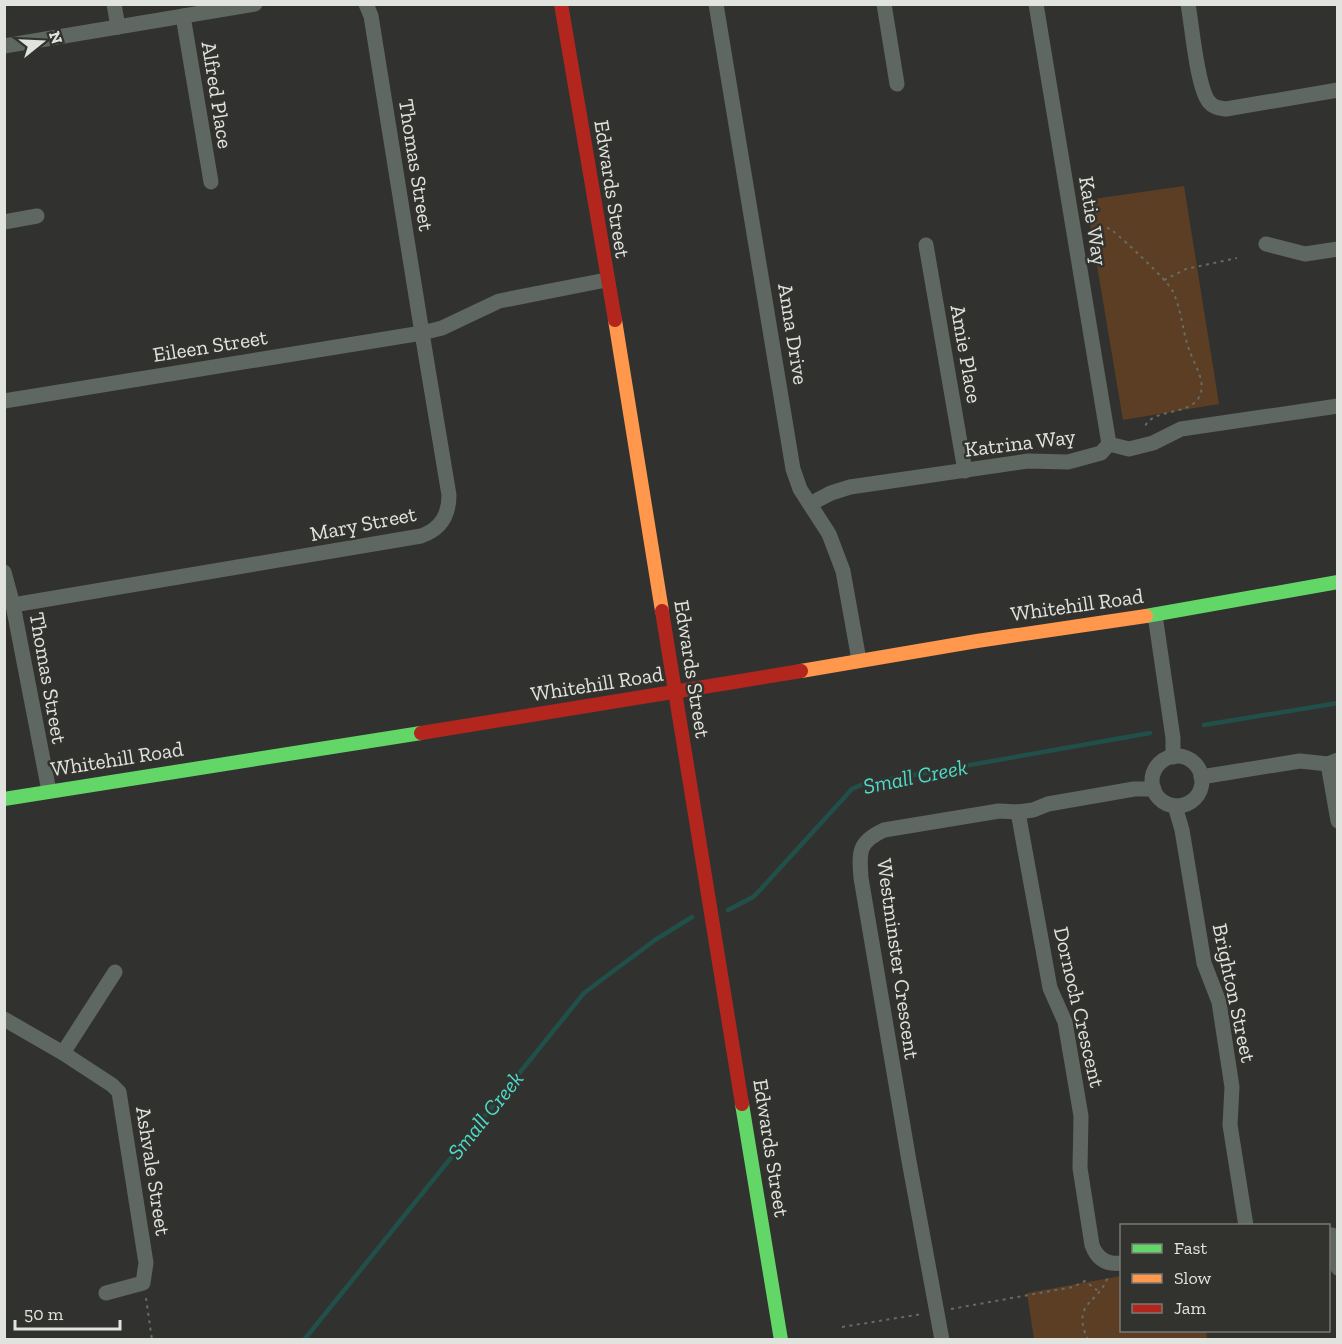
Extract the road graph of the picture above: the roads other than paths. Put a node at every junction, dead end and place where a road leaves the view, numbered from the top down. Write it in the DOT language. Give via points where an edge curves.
graph roads {
  1 [pos="114,4"];
  2 [pos="255,4"];
  3 [pos="366,4"];
  4 [pos="561,4"];
  5 [pos="717,4"];
  6 [pos="884,4"];
  7 [pos="1036,4"];
  8 [pos="1188,4"];
  9 [pos="183,16"];
  10 [pos="118,27"];
  11 [pos="4,46"];
  12 [pos="897,84"];
  13 [pos="1338,90"];
  14 [pos="210,182"];
  15 [pos="37,216"];
  16 [pos="4,222"];
  17 [pos="926,244"];
  18 [pos="1266,244"];
  19 [pos="1338,249"];
  20 [pos="606,280"];
  21 [pos="422,333"];
  22 [pos="4,401"];
  23 [pos="1338,406"];
  24 [pos="1109,444"];
  25 [pos="965,471"];
  26 [pos="810,504"];
  27 [pos="4,572"];
  28 [pos="1338,582"];
  29 [pos="13,605"];
  30 [pos="1155,615"];
  31 [pos="859,660"];
  32 [pos="674,693"];
  33 [pos="1173,757"];
  34 [pos="1333,762"];
  35 [pos="1201,777"];
  36 [pos="1154,789"];
  37 [pos="49,791"];
  38 [pos="4,799"];
  39 [pos="1175,806"];
  40 [pos="1018,812"];
  41 [pos="1338,822"];
  42 [pos="115,972"];
  43 [pos="4,1019"];
  44 [pos="63,1053"];
  45 [pos="1246,1224"];
  46 [pos="1333,1235"];
  47 [pos="1120,1263"];
  48 [pos="1338,1268"];
  49 [pos="106,1293"];
  50 [pos="781,1340"];
  51 [pos="942,1340"];
  1 -- 10 [label="street"];
  2 -- 9 [label="street"];
  3 -- 21 [label="street, Thomas Street"];
  4 -- 20 [label="main road, Edwards Street"];
  5 -- 26 [label="street, Anna Drive" via="793,469"];
  6 -- 12 [label="street"];
  7 -- 24 [label="street, Katie Way"];
  8 -- 13 [label="street" via="1202,87 1215,108"];
  9 -- 10 [label="street"];
  9 -- 14 [label="street, Alfred Place"];
  10 -- 11 [label="street"];
  15 -- 16 [label="street"];
  17 -- 25 [label="street, Amie Place"];
  18 -- 19 [label="street" via="1305,254"];
  20 -- 21 [label="street" via="499,300 442,328"];
  20 -- 32 [label="main road, Edwards Street"];
  21 -- 22 [label="street, Eileen Street"];
  21 -- 29 [label="street, Mary Street" via="449,501 444,519 430,533"];
  23 -- 24 [label="street" via="1182,429 1129,448"];
  24 -- 25 [label="street, Katrina Way" via="1101,453 1068,462 1028,461"];
  25 -- 26 [label="street, Katrina Way" via="850,487"];
  26 -- 31 [label="street, Anna Drive" via="843,571"];
  27 -- 29 [label="street, Thomas Street"];
  28 -- 30 [label="main road, Whitehill Road"];
  29 -- 37 [label="street, Thomas Street"];
  30 -- 31 [label="main road, Whitehill Road"];
  30 -- 33 [label="street"];
  31 -- 32 [label="main road, Whitehill Road"];
  32 -- 37 [label="main road, Whitehill Road"];
  32 -- 50 [label="main road, Edwards Street"];
  33 -- 35 [label="street" via="1193,762"];
  33 -- 36 [label="street" via="1165,759 1154,772"];
  34 -- 35 [label="street" via="1300,761"];
  34 -- 41 [label="street"];
  35 -- 39 [label="street" via="1196,797 1190,803"];
  36 -- 39 [label="street" via="1162,801"];
  36 -- 40 [label="street, Westminster Crescent" via="1134,789"];
  37 -- 38 [label="main road, Whitehill Road"];
  39 -- 45 [label="street, Brighton Street" via="1204,963 1219,1002 1232,1087 1230,1125"];
  40 -- 47 [label="street, Dornoch Crescent" via="1050,988 1065,1022 1081,1116 1080,1168 1092,1245 1104,1261"];
  40 -- 51 [label="street, Westminster Crescent" via="999,811 884,830 870,836 860,859"];
  42 -- 44 [label="street"];
  43 -- 44 [label="street, Ashvale Street"];
  44 -- 49 [label="street, Ashvale Street" via="119,1092 146,1263 143,1283"];
  46 -- 48 [label="street"];
}
